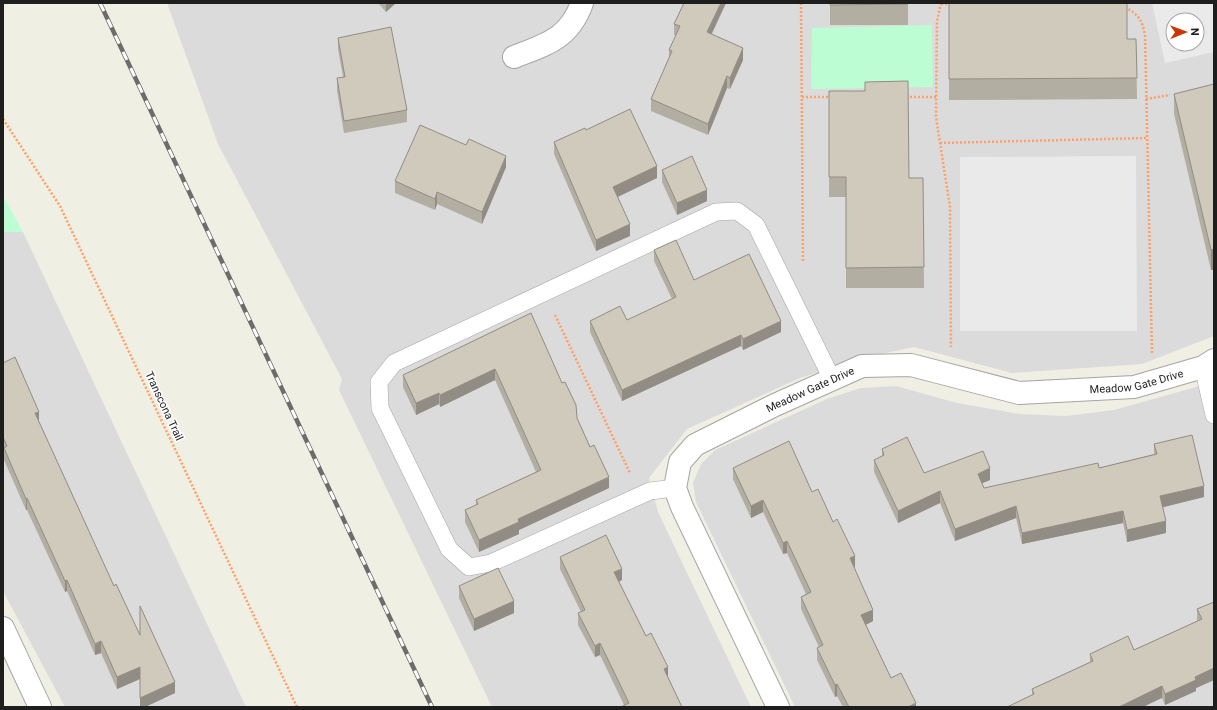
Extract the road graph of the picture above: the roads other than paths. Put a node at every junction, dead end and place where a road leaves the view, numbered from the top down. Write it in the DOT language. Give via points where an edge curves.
graph roads {
  1 [pos="582,3"];
  2 [pos="514,57"];
  3 [pos="1208,363"];
  4 [pos="832,380"];
  5 [pos="1214,415"];
  6 [pos="675,488"];
  7 [pos="3,628"];
  8 [pos="40,707"];
  9 [pos="778,707"];
  1 -- 2 [label="street" via="576,18 556,40"];
  3 -- 4 [label="street, Meadow Gate Drive" via="1134,387 1019,393 911,365 862,366"];
  3 -- 5 [label="lane"];
  4 -- 6 [label="street, Meadow Gate Drive" via="775,405 695,446 680,462"];
  4 -- 6 [label="lane" via="756,225 737,211 716,212 394,364 379,382 380,408 449,550 469,566 490,563 650,490"];
  6 -- 9 [label="street"];
  7 -- 8 [label="street"];
}
